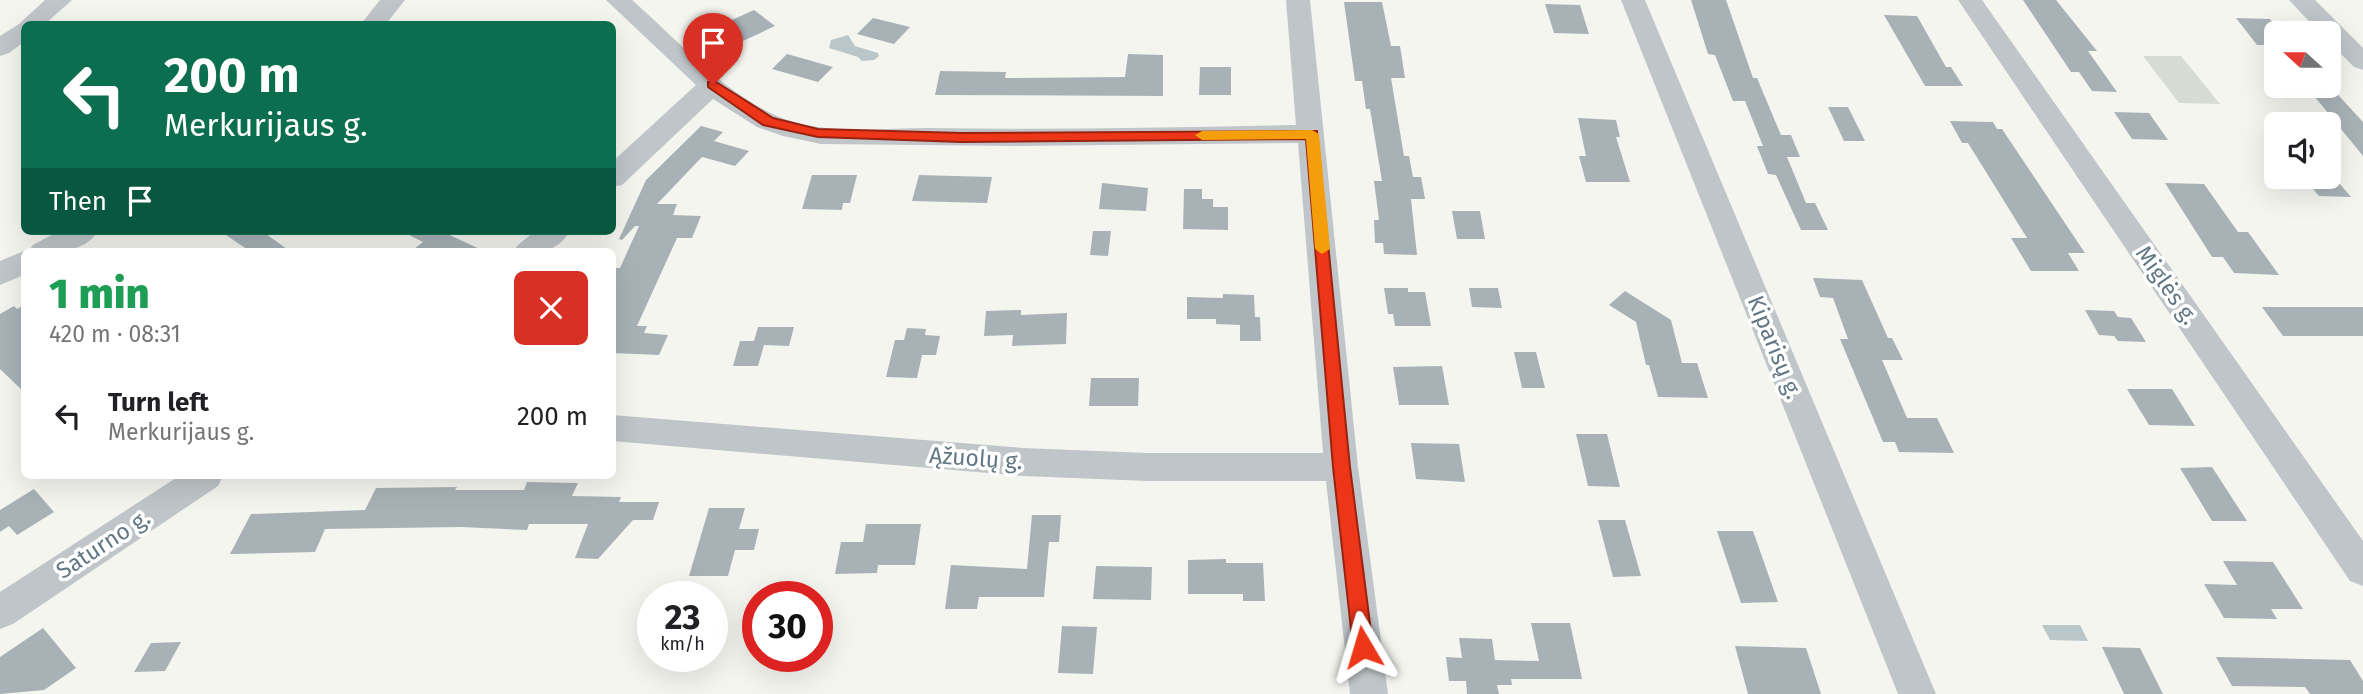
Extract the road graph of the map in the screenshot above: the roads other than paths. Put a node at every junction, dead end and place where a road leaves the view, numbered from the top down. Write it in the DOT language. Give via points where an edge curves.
graph roads {
  1 [pos="60,0"];
  2 [pos="393,0"];
  3 [pos="618,0"];
  4 [pos="1298,0"];
  5 [pos="1633,0"];
  6 [pos="1970,0"];
  7 [pos="2301,0"];
  8 [pos="36,21"];
  9 [pos="376,21"];
  10 [pos="21,32"];
  11 [pos="0,48"];
  12 [pos="2363,62"];
  13 [pos="713,85"];
  14 [pos="1312,134"];
  15 [pos="616,174"];
  16 [pos="75,235"];
  17 [pos="550,235"];
  18 [pos="51,248"];
  19 [pos="533,248"];
  20 [pos="21,264"];
  21 [pos="0,274"];
  22 [pos="616,428"];
  23 [pos="1341,467"];
  24 [pos="201,479"];
  25 [pos="2363,570"];
  26 [pos="0,612"];
  27 [pos="1369,694"];
  28 [pos="1917,694"];
  1 -- 8 [label="street"];
  2 -- 9 [label="street"];
  3 -- 13 [label="street"];
  4 -- 14 [label="street"];
  5 -- 28 [label="street, Kiparisų g."];
  6 -- 25 [label="street, Miglės g."];
  7 -- 12 [label="street"];
  10 -- 11 [label="street"];
  13 -- 14 [label="street" via="768,122 818,133 961,138"];
  13 -- 15 [label="street"];
  14 -- 23 [label="street"];
  16 -- 18 [label="street"];
  17 -- 19 [label="street"];
  20 -- 21 [label="street"];
  22 -- 23 [label="street, Ąžuolų g." via="1082,465"];
  23 -- 27 [label="street"];
  24 -- 26 [label="street, Saturno g."];
}
